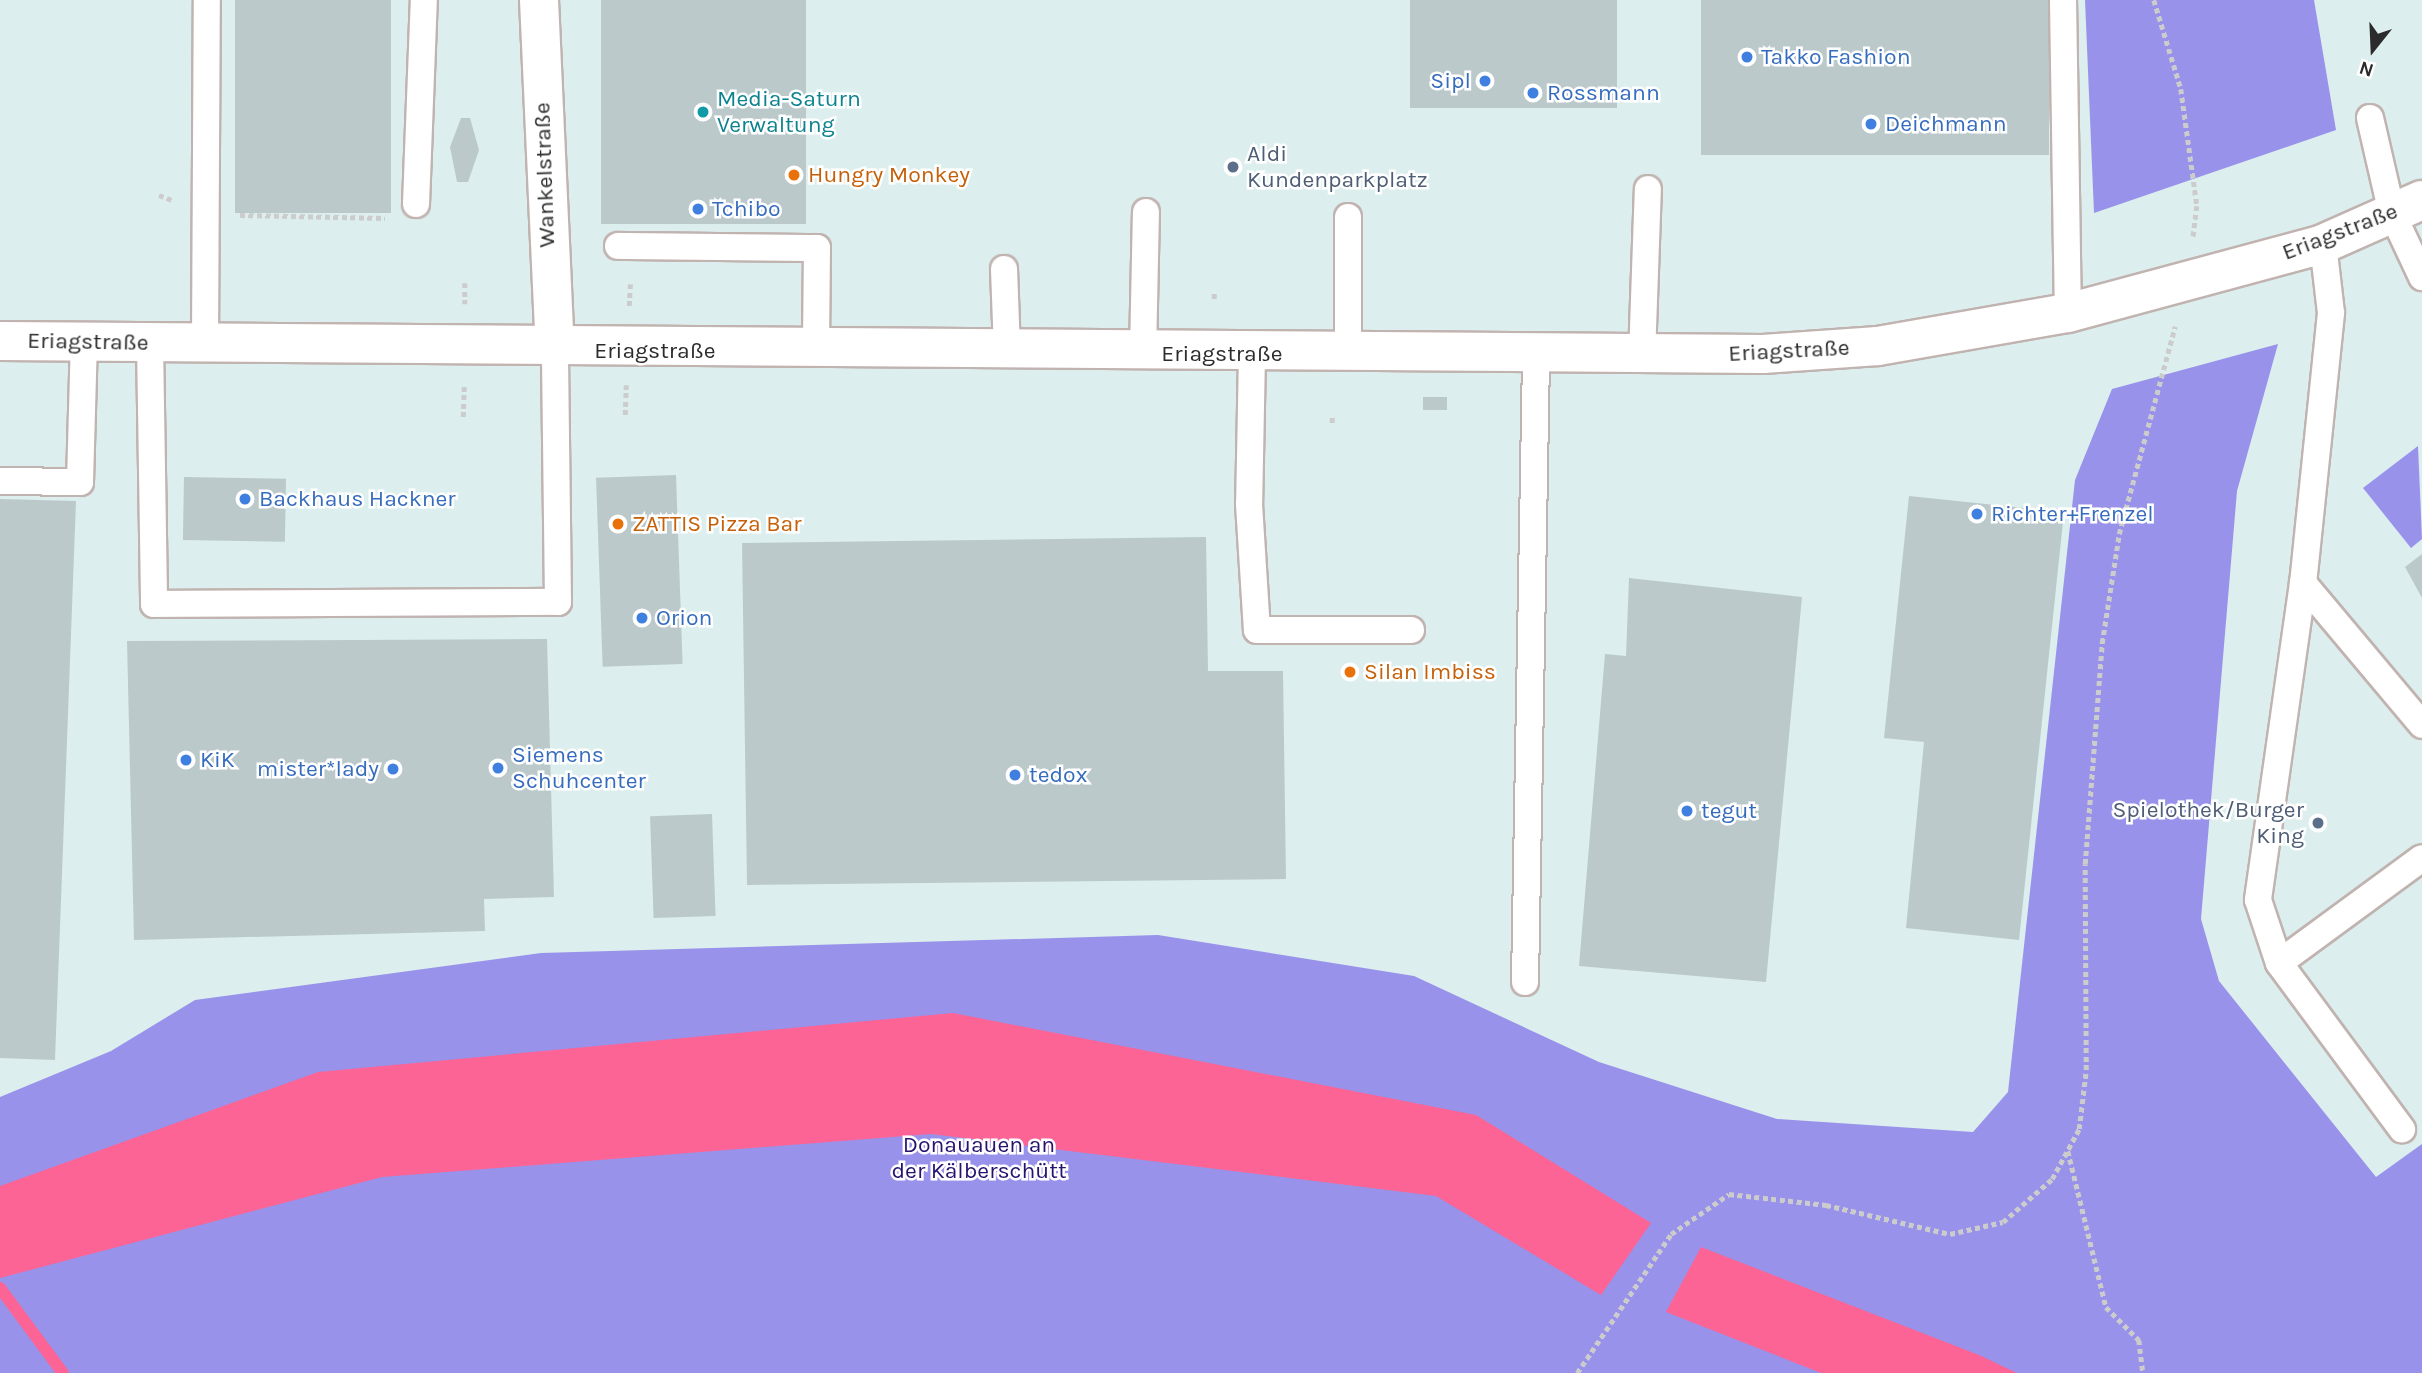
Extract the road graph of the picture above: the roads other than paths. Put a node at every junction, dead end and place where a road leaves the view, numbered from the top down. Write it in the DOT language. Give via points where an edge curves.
graph roads {
  1 [pos="207,0"];
  2 [pos="424,0"];
  3 [pos="539,0"];
  4 [pos="2063,0"];
  5 [pos="2370,118"];
  6 [pos="1648,189"];
  7 [pos="416,204"];
  8 [pos="2407,207"];
  9 [pos="1146,212"];
  10 [pos="1349,217"];
  11 [pos="2323,244"];
  12 [pos="618,246"];
  13 [pos="1004,269"];
  14 [pos="2422,277"];
  15 [pos="2068,313"];
  16 [pos="0,341"];
  17 [pos="84,342"];
  18 [pos="150,343"];
  19 [pos="205,344"];
  20 [pos="555,350"];
  21 [pos="816,351"];
  22 [pos="1006,352"];
  23 [pos="1143,354"];
  24 [pos="1252,354"];
  25 [pos="1348,355"];
  26 [pos="1536,357"];
  27 [pos="1642,357"];
  28 [pos="0,481"];
  29 [pos="2303,583"];
  30 [pos="1411,630"];
  31 [pos="2422,724"];
  32 [pos="2422,858"];
  33 [pos="2279,963"];
  34 [pos="1525,982"];
  35 [pos="2402,1129"];
  1 -- 19 [label="lane"];
  2 -- 7 [label="lane"];
  3 -- 20 [label="street, Wankelstraße"];
  4 -- 15 [label="lane"];
  5 -- 8 [label="lane"];
  6 -- 27 [label="lane"];
  8 -- 11 [label="street, Eriagstraße"];
  8 -- 14 [label="lane"];
  9 -- 23 [label="lane"];
  10 -- 25 [label="lane"];
  11 -- 15 [label="street, Eriagstraße"];
  11 -- 29 [label="lane" via="2331,313"];
  12 -- 21 [label="lane" via="817,247"];
  13 -- 22 [label="lane"];
  15 -- 27 [label="street, Eriagstraße" via="1878,346"];
  16 -- 17 [label="street, Eriagstraße"];
  17 -- 18 [label="street, Eriagstraße"];
  17 -- 28 [label="lane" via="80,482"];
  18 -- 19 [label="street, Eriagstraße"];
  18 -- 20 [label="lane" via="154,604 558,602"];
  19 -- 20 [label="street, Eriagstraße"];
  20 -- 21 [label="street, Eriagstraße"];
  21 -- 22 [label="street, Eriagstraße"];
  22 -- 23 [label="street, Eriagstraße"];
  23 -- 24 [label="street, Eriagstraße"];
  24 -- 25 [label="street, Eriagstraße"];
  24 -- 30 [label="lane" via="1249,504 1256,630"];
  25 -- 26 [label="street, Eriagstraße"];
  26 -- 27 [label="street, Eriagstraße"];
  26 -- 34 [label="lane"];
  29 -- 31 [label="lane"];
  29 -- 33 [label="lane" via="2258,900"];
  32 -- 33 [label="lane"];
  33 -- 35 [label="lane"];
}
